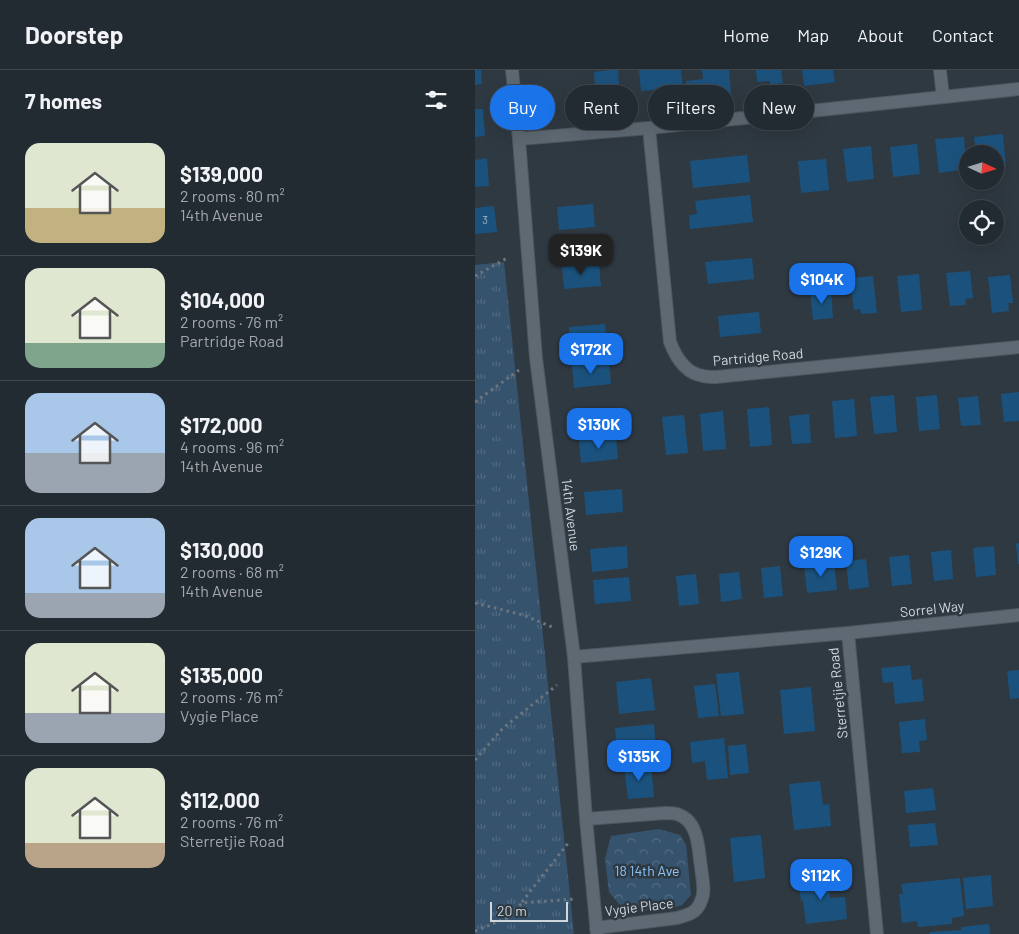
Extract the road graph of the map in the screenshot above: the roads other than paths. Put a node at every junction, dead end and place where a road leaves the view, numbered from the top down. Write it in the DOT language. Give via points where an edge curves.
graph roads {
  1 [pos="512,70"];
  2 [pos="940,70"];
  3 [pos="1019,89"];
  4 [pos="943,97"];
  5 [pos="734,119"];
  6 [pos="648,128"];
  7 [pos="649,130"];
  8 [pos="519,139"];
  9 [pos="1019,347"];
  10 [pos="1019,615"];
  11 [pos="847,633"];
  12 [pos="574,664"];
  13 [pos="586,819"];
  14 [pos="597,931"];
  15 [pos="877,934"];
  1 -- 8 [label="street, 14th Avenue"];
  2 -- 4 [label="street"];
  3 -- 4 [label="street"];
  4 -- 5 [label="street"];
  6 -- 8 [label="street"];
  7 -- 9 [label="street, Partridge Road" via="670,342 681,364 691,371 715,377"];
  8 -- 12 [label="street, 14th Avenue" via="535,358"];
  10 -- 11 [label="street, Sorrel Way"];
  11 -- 12 [label="street, Sterretjie Road"];
  11 -- 15 [label="street, Sterretjie Road"];
  12 -- 13 [label="street, 14th Avenue"];
  13 -- 14 [label="street, 14th Avenue"];
  13 -- 14 [label="street, Vygie Place" via="665,813 683,817 696,833 704,890 701,903 692,914"];
}
